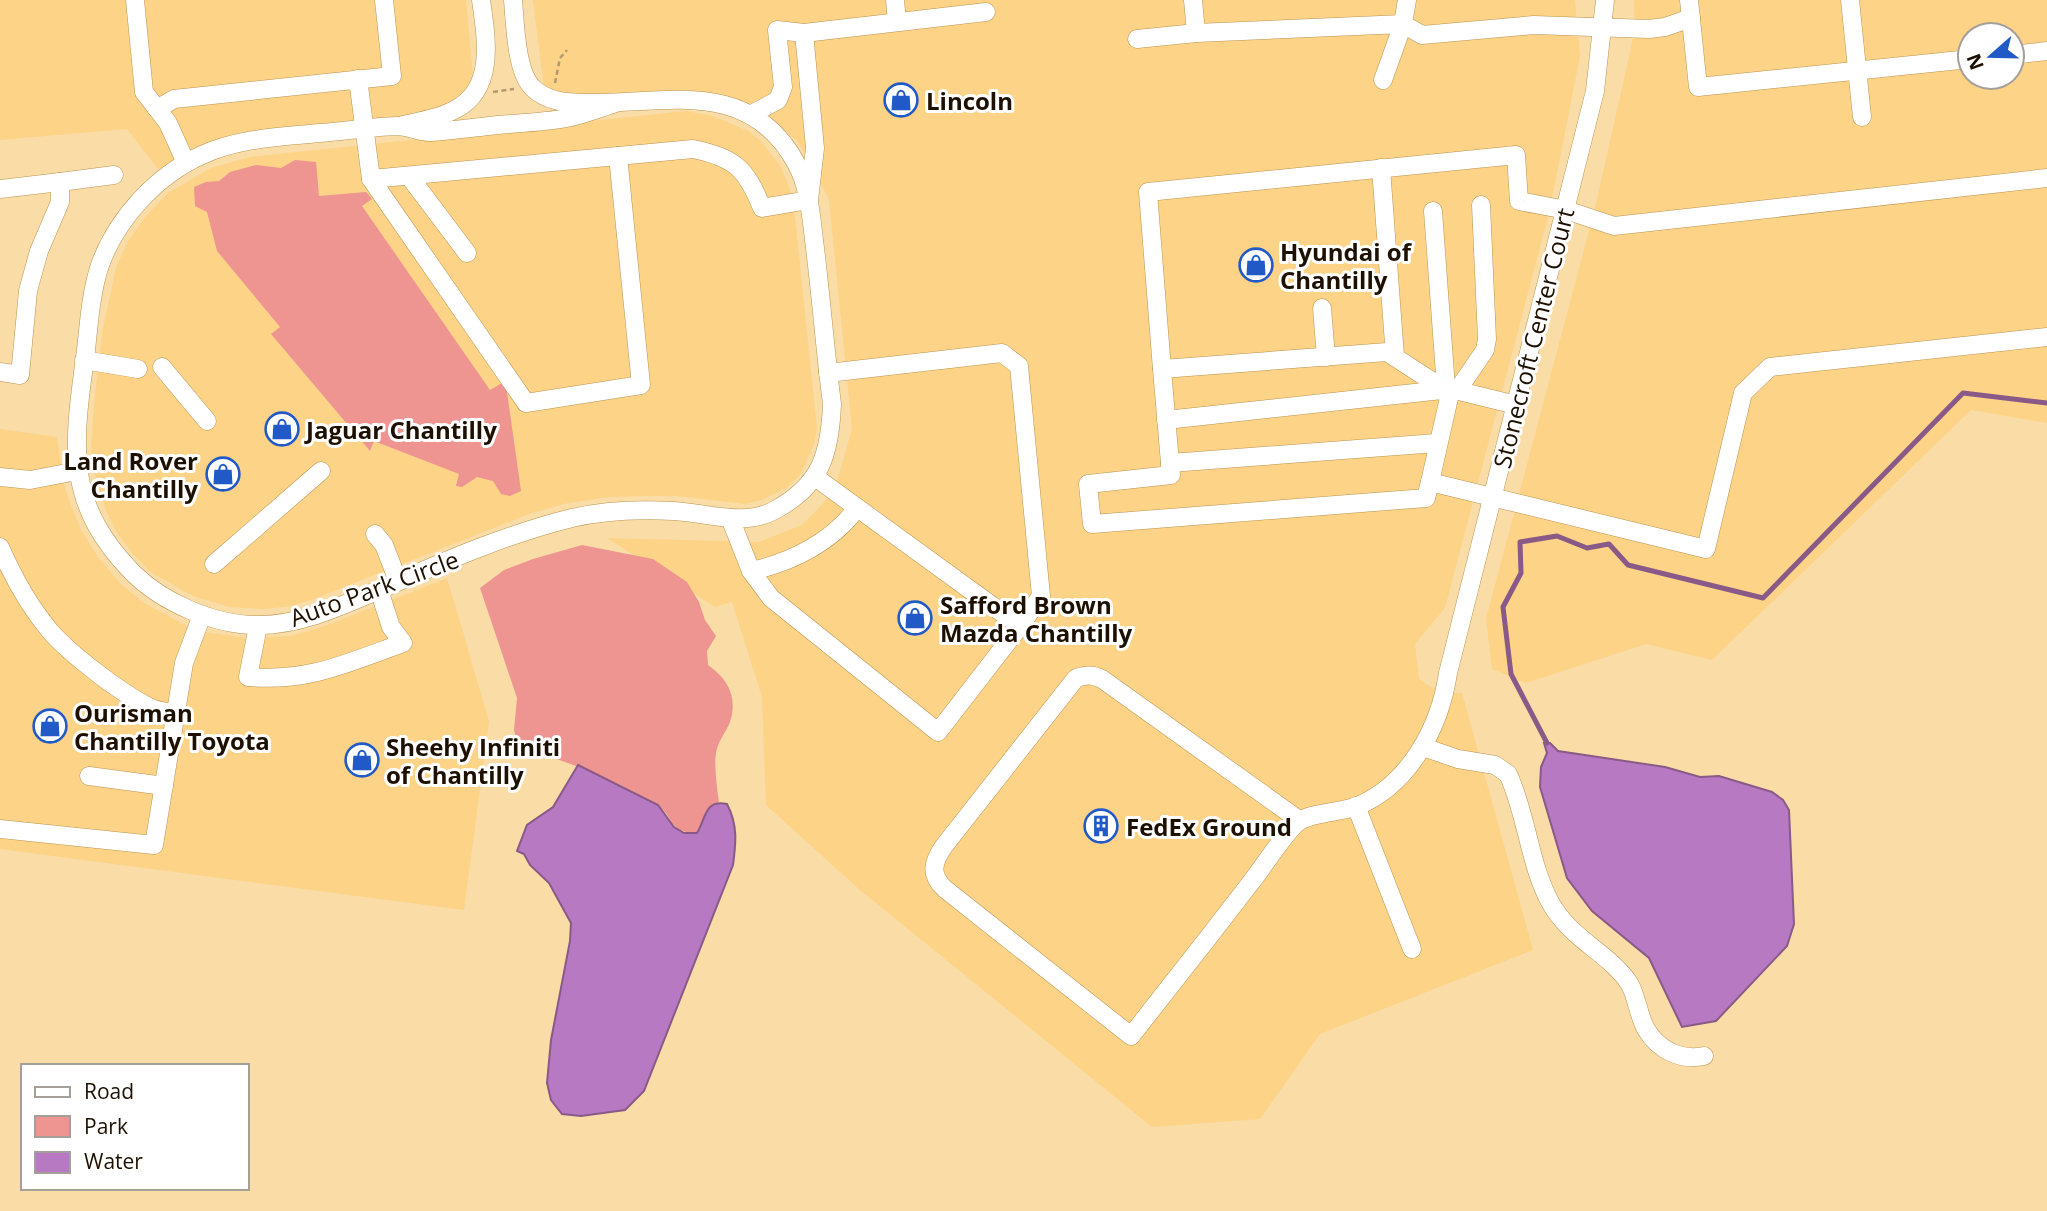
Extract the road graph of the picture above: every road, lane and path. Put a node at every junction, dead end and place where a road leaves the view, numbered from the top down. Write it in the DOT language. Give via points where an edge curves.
graph roads {
  1 [pos="135,0"];
  2 [pos="384,0"];
  3 [pos="481,0"];
  4 [pos="513,0"];
  5 [pos="894,0"];
  6 [pos="1193,0"];
  7 [pos="1407,0"];
  8 [pos="1599,0"];
  9 [pos="1605,0"];
  10 [pos="1689,0"];
  11 [pos="1850,0"];
  12 [pos="986,12"];
  13 [pos="1691,19"];
  14 [pos="897,22"];
  15 [pos="1403,24"];
  16 [pos="1603,27"];
  17 [pos="804,33"];
  18 [pos="1196,33"];
  19 [pos="1137,39"];
  20 [pos="2047,51"];
  21 [pos="2026,53"];
  22 [pos="1956,60"];
  23 [pos="1857,71"];
  24 [pos="358,79"];
  25 [pos="1383,80"];
  26 [pos="616,103"];
  27 [pos="157,109"];
  28 [pos="750,115"];
  29 [pos="1862,117"];
  30 [pos="402,126"];
  31 [pos="363,129"];
  32 [pos="618,156"];
  33 [pos="186,163"];
  34 [pos="1381,168"];
  35 [pos="114,175"];
  36 [pos="408,176"];
  37 [pos="2047,178"];
  38 [pos="370,180"];
  39 [pos="60,182"];
  40 [pos="0,188"];
  41 [pos="809,200"];
  42 [pos="1481,205"];
  43 [pos="1566,210"];
  44 [pos="1433,211"];
  45 [pos="467,253"];
  46 [pos="1322,308"];
  47 [pos="2047,337"];
  48 [pos="1326,357"];
  49 [pos="1395,357"];
  50 [pos="84,360"];
  51 [pos="162,367"];
  52 [pos="138,369"];
  53 [pos="1162,369"];
  54 [pos="0,372"];
  55 [pos="828,373"];
  56 [pos="1451,389"];
  57 [pos="1516,405"];
  58 [pos="1166,420"];
  59 [pos="207,421"];
  60 [pos="1437,443"];
  61 [pos="1170,463"];
  62 [pos="77,471"];
  63 [pos="321,471"];
  64 [pos="0,477"];
  65 [pos="815,477"];
  66 [pos="1430,482"];
  67 [pos="1493,496"];
  68 [pos="857,508"];
  69 [pos="730,517"];
  70 [pos="374,534"];
  71 [pos="0,547"];
  72 [pos="214,564"];
  73 [pos="751,571"];
  74 [pos="398,581"];
  75 [pos="379,590"];
  76 [pos="202,615"];
  77 [pos="258,625"];
  78 [pos="1020,626"];
  79 [pos="176,714"];
  80 [pos="1423,747"];
  81 [pos="89,776"];
  82 [pos="164,786"];
  83 [pos="1356,806"];
  84 [pos="1299,820"];
  85 [pos="0,828"];
  86 [pos="1412,949"];
  87 [pos="1704,1056"];
  1 -- 27 [label="street" via="145,92"];
  2 -- 24 [label="street" via="392,76"];
  3 -- 30 [label="street" via="486,65 477,88 457,109"];
  4 -- 26 [label="street, Auto Park Circle" via="524,76 531,86 565,103"];
  5 -- 14 [label="street"];
  6 -- 18 [label="street"];
  7 -- 15 [label="street"];
  8 -- 16 [label="street, Stonecroft Center Court"];
  9 -- 16 [label="street, Stonecroft Center Court"];
  10 -- 13 [label="street"];
  11 -- 23 [label="street"];
  12 -- 14 [label="street"];
  13 -- 16 [label="street" via="1665,27"];
  13 -- 23 [label="street" via="1698,87"];
  14 -- 17 [label="street"];
  15 -- 16 [label="street" via="1422,35 1534,25"];
  15 -- 18 [label="street"];
  15 -- 25 [label="street"];
  16 -- 43 [label="street, Stonecroft Center Court" via="1595,91"];
  17 -- 28 [label="street" via="776,30 783,87 778,100"];
  17 -- 41 [label="street" via="815,148"];
  18 -- 19 [label="street"];
  20 -- 21 [label="street"];
  22 -- 23 [label="street"];
  23 -- 29 [label="street"];
  24 -- 27 [label="street" via="174,99"];
  24 -- 31 [label="street"];
  26 -- 28 [label="street, Auto Park Circle" via="685,98 735,107"];
  26 -- 30 [label="street, Auto Park Circle" via="568,118 425,132"];
  27 -- 33 [label="street"];
  28 -- 41 [label="street, Auto Park Circle" via="772,132 798,165"];
  30 -- 31 [label="street, Auto Park Circle"];
  31 -- 33 [label="street, Auto Park Circle" via="245,142"];
  31 -- 38 [label="street"];
  32 -- 36 [label="street"];
  32 -- 38 [label="street" via="641,385 526,403"];
  32 -- 41 [label="street" via="693,149 707,152 738,166 762,208"];
  33 -- 50 [label="street, Auto Park Circle" via="130,211 112,239 99,267"];
  34 -- 43 [label="street" via="1516,155 1519,201"];
  34 -- 49 [label="street"];
  34 -- 53 [label="street" via="1148,192"];
  35 -- 39 [label="street"];
  36 -- 38 [label="street"];
  36 -- 45 [label="street"];
  37 -- 43 [label="street" via="1614,226"];
  39 -- 40 [label="street"];
  39 -- 54 [label="street" via="60,202 28,291 20,374"];
  41 -- 55 [label="street, Auto Park Circle"];
  42 -- 56 [label="street" via="1487,340 1485,350"];
  43 -- 57 [label="street, Stonecroft Center Court"];
  44 -- 56 [label="street"];
  46 -- 48 [label="street"];
  47 -- 67 [label="street" via="1770,367 1743,393 1706,550"];
  48 -- 49 [label="street" via="1387,352"];
  48 -- 53 [label="street"];
  49 -- 56 [label="street"];
  50 -- 52 [label="street"];
  50 -- 62 [label="street, Auto Park Circle"];
  51 -- 59 [label="street"];
  53 -- 58 [label="street"];
  55 -- 65 [label="street, Auto Park Circle" via="831,435"];
  55 -- 78 [label="street" via="1002,353 1019,366 1041,596"];
  56 -- 57 [label="street"];
  56 -- 58 [label="street"];
  56 -- 60 [label="street"];
  57 -- 67 [label="street, Stonecroft Center Court"];
  58 -- 61 [label="street"];
  60 -- 61 [label="street"];
  60 -- 66 [label="street"];
  61 -- 66 [label="street" via="1171,475 1088,484 1092,524 1426,498"];
  62 -- 64 [label="street" via="30,480"];
  62 -- 76 [label="street, Auto Park Circle" via="98,530 120,559 167,599"];
  63 -- 72 [label="street"];
  65 -- 68 [label="street"];
  65 -- 69 [label="street, Auto Park Circle" via="802,492 769,514 750,519"];
  66 -- 67 [label="street"];
  67 -- 80 [label="street, Stonecroft Center Court" via="1441,710"];
  68 -- 73 [label="street" via="822,541 785,561"];
  68 -- 78 [label="street"];
  69 -- 73 [label="street"];
  69 -- 74 [label="street, Auto Park Circle" via="631,510 590,514 545,525"];
  70 -- 74 [label="street" via="384,545"];
  71 -- 79 [label="street" via="24,597 51,632 127,694 151,708"];
  73 -- 78 [label="street" via="778,605 938,732"];
  74 -- 75 [label="street, Auto Park Circle"];
  75 -- 77 [label="street, Auto Park Circle" via="312,615"];
  75 -- 77 [label="street" via="391,627 403,643 328,671 278,680 248,677"];
  76 -- 77 [label="street, Auto Park Circle"];
  76 -- 79 [label="street" via="184,663"];
  79 -- 82 [label="street"];
  80 -- 83 [label="street, Stonecroft Center Court" via="1384,790"];
  80 -- 87 [label="street" via="1495,765 1508,774 1550,902 1566,925 1629,984 1646,1029 1662,1047 1690,1059"];
  81 -- 82 [label="street"];
  82 -- 85 [label="street" via="154,845"];
  83 -- 84 [label="street, Stonecroft Center Court"];
  83 -- 86 [label="street"];
  84 -- 84 [label="street" via="1131,1036 945,889 933,870 944,846 1076,678 1093,674"];
}
